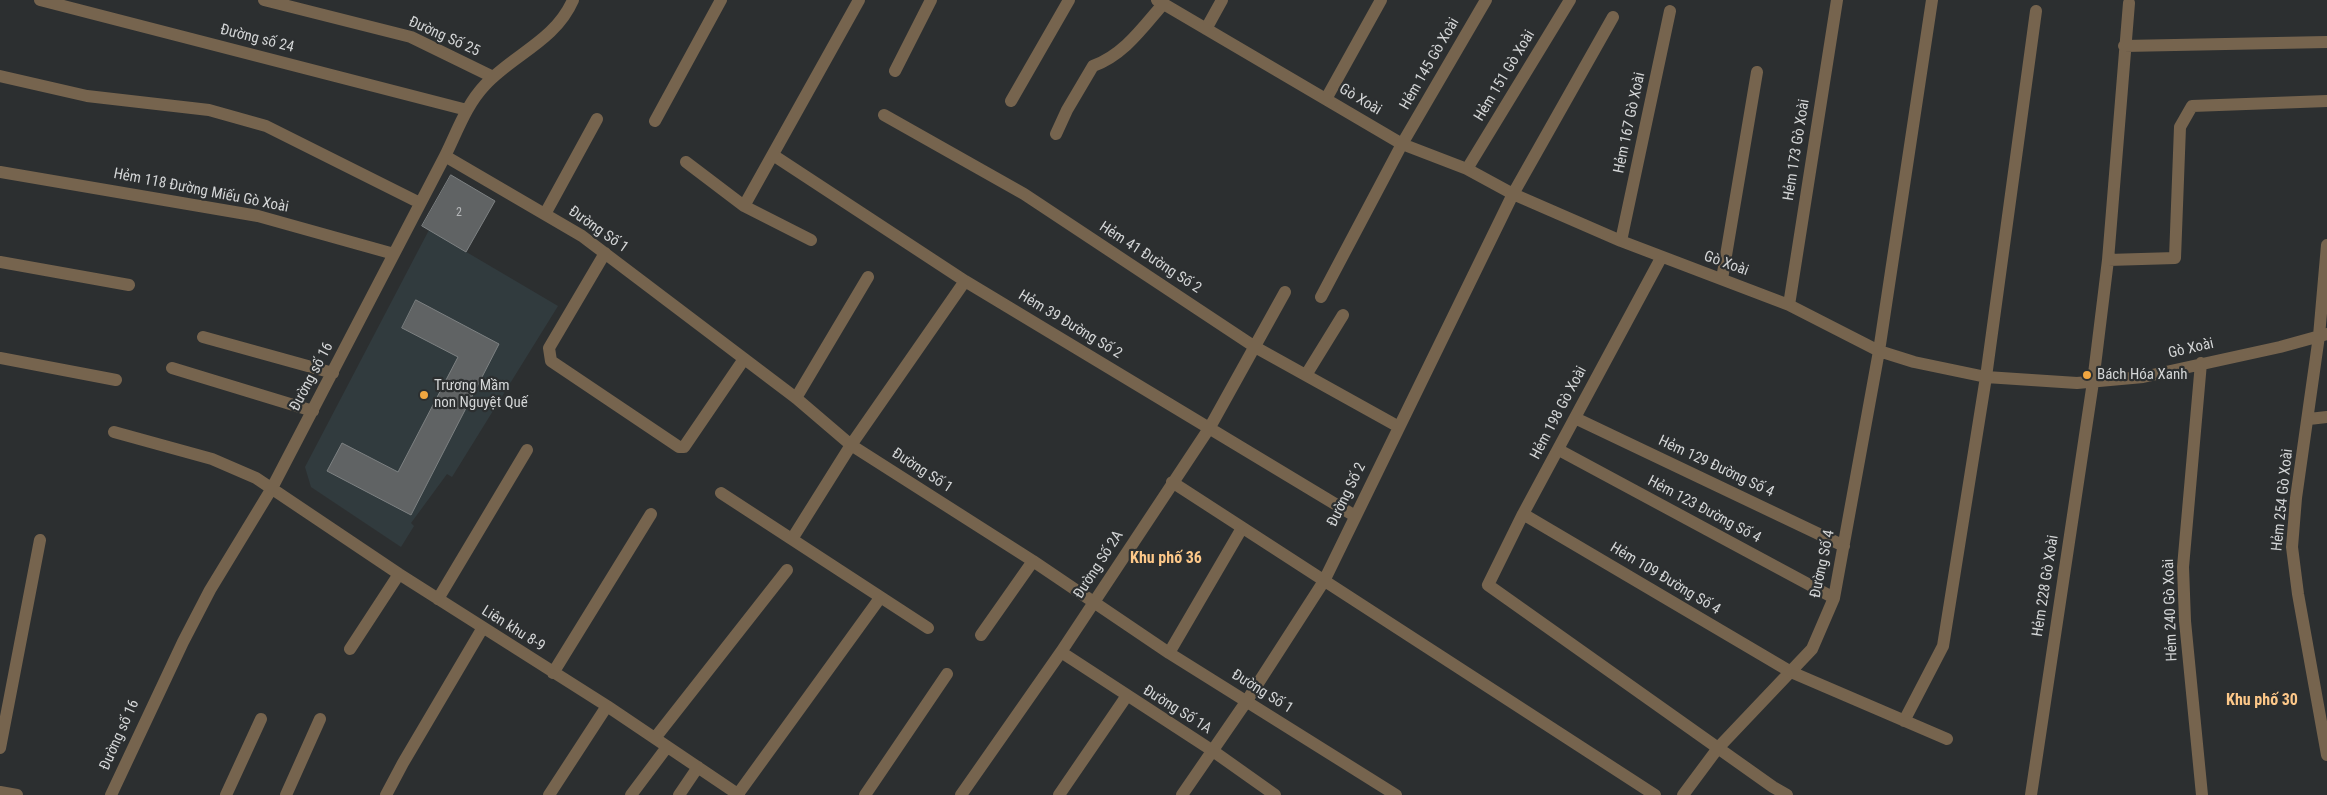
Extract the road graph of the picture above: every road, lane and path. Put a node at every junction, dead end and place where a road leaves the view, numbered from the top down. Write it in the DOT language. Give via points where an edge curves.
graph roads {
  1 [pos="40,0"];
  2 [pos="264,0"];
  3 [pos="573,0"];
  4 [pos="721,0"];
  5 [pos="859,0"];
  6 [pos="931,0"];
  7 [pos="1069,0"];
  8 [pos="1222,0"];
  9 [pos="1381,0"];
  10 [pos="1486,0"];
  11 [pos="1570,0"];
  12 [pos="1837,0"];
  13 [pos="1932,0"];
  14 [pos="1160,2"];
  15 [pos="2129,3"];
  16 [pos="2036,11"];
  17 [pos="1670,12"];
  18 [pos="1614,18"];
  19 [pos="1206,29"];
  20 [pos="2327,42"];
  21 [pos="2124,46"];
  22 [pos="895,71"];
  23 [pos="1757,72"];
  24 [pos="0,76"];
  25 [pos="493,77"];
  26 [pos="1326,98"];
  27 [pos="1011,101"];
  28 [pos="2327,101"];
  29 [pos="467,110"];
  30 [pos="884,115"];
  31 [pos="597,119"];
  32 [pos="655,120"];
  33 [pos="1056,134"];
  34 [pos="1402,144"];
  35 [pos="773,155"];
  36 [pos="445,156"];
  37 [pos="686,162"];
  38 [pos="1467,169"];
  39 [pos="0,172"];
  40 [pos="1513,194"];
  41 [pos="420,203"];
  42 [pos="744,206"];
  43 [pos="545,214"];
  44 [pos="811,240"];
  45 [pos="1622,241"];
  46 [pos="2327,245"];
  47 [pos="605,253"];
  48 [pos="394,254"];
  49 [pos="1661,258"];
  50 [pos="2108,260"];
  51 [pos="0,262"];
  52 [pos="868,276"];
  53 [pos="1722,279"];
  54 [pos="965,281"];
  55 [pos="129,285"];
  56 [pos="1285,292"];
  57 [pos="1321,297"];
  58 [pos="1789,305"];
  59 [pos="1343,315"];
  60 [pos="2323,335"];
  61 [pos="203,337"];
  62 [pos="1255,347"];
  63 [pos="1879,351"];
  64 [pos="0,358"];
  65 [pos="744,358"];
  66 [pos="2201,363"];
  67 [pos="172,368"];
  68 [pos="333,373"];
  69 [pos="1306,375"];
  70 [pos="1986,377"];
  71 [pos="116,380"];
  72 [pos="2093,382"];
  73 [pos="796,398"];
  74 [pos="313,411"];
  75 [pos="2327,417"];
  76 [pos="1575,418"];
  77 [pos="2309,419"];
  78 [pos="1210,427"];
  79 [pos="1398,427"];
  80 [pos="114,432"];
  81 [pos="851,444"];
  82 [pos="527,450"];
  83 [pos="1558,450"];
  84 [pos="1172,482"];
  85 [pos="272,488"];
  86 [pos="720,493"];
  87 [pos="651,514"];
  88 [pos="1523,514"];
  89 [pos="1355,516"];
  90 [pos="1242,528"];
  91 [pos="792,539"];
  92 [pos="40,540"];
  93 [pos="1844,546"];
  94 [pos="1033,561"];
  95 [pos="787,570"];
  96 [pos="399,574"];
  97 [pos="1324,581"];
  98 [pos="880,598"];
  99 [pos="1834,598"];
  100 [pos="438,599"];
  101 [pos="1095,602"];
  102 [pos="928,628"];
  103 [pos="482,629"];
  104 [pos="981,635"];
  105 [pos="350,649"];
  106 [pos="1061,652"];
  107 [pos="1169,653"];
  108 [pos="1791,672"];
  109 [pos="553,673"];
  110 [pos="947,674"];
  111 [pos="1126,697"];
  112 [pos="1246,702"];
  113 [pos="607,706"];
  114 [pos="261,719"];
  115 [pos="320,719"];
  116 [pos="1904,720"];
  117 [pos="655,738"];
  118 [pos="1947,739"];
  119 [pos="667,746"];
  120 [pos="0,748"];
  121 [pos="1718,748"];
  122 [pos="1213,752"];
  123 [pos="2327,755"];
  124 [pos="698,767"];
  125 [pos="1771,791"];
  126 [pos="0,792"];
  127 [pos="17,795"];
  128 [pos="111,795"];
  129 [pos="226,795"];
  130 [pos="286,795"];
  131 [pos="386,795"];
  132 [pos="549,795"];
  133 [pos="631,795"];
  134 [pos="679,795"];
  135 [pos="738,795"];
  136 [pos="865,795"];
  137 [pos="961,795"];
  138 [pos="1059,795"];
  139 [pos="1182,795"];
  140 [pos="1275,795"];
  141 [pos="1396,795"];
  142 [pos="1655,795"];
  143 [pos="1683,795"];
  144 [pos="1787,795"];
  145 [pos="2031,795"];
  146 [pos="2202,795"];
  1 -- 29 [label="street, Đường số 24"];
  2 -- 25 [label="street, Đường Số 25" via="411,37"];
  3 -- 25 [label="street, Đường số 16" via="550,34"];
  4 -- 32 [label="street"];
  5 -- 35 [label="street"];
  6 -- 22 [label="street"];
  7 -- 27 [label="street"];
  8 -- 19 [label="street"];
  9 -- 26 [label="street"];
  10 -- 34 [label="street, Hẻm 145 Gò Xoài"];
  11 -- 38 [label="street, Hẻm 151 Gò Xoài"];
  12 -- 58 [label="street, Hẻm 173 Gò Xoài"];
  13 -- 63 [label="street, Đường Số 4"];
  14 -- 19 [label="street, Gò Xoài"];
  14 -- 33 [label="street" via="1126,46 1109,60 1093,66"];
  15 -- 21 [label="street, Hẻm 228 Gò Xoài"];
  16 -- 70 [label="street"];
  17 -- 45 [label="street, Hẻm 167 Gò Xoài"];
  18 -- 40 [label="street, Đường Số 2"];
  19 -- 26 [label="street, Gò Xoài"];
  20 -- 21 [label="street"];
  21 -- 50 [label="street, Hẻm 228 Gò Xoài"];
  23 -- 53 [label="street"];
  24 -- 41 [label="street" via="87,96 209,110 266,126"];
  25 -- 29 [label="street, Đường số 16"];
  26 -- 34 [label="street, Gò Xoài"];
  28 -- 50 [label="street" via="2192,106 2180,127 2175,258"];
  29 -- 36 [label="street, Đường số 16"];
  30 -- 62 [label="street, Hẻm 41 Đường Số 2" via="1024,194"];
  31 -- 43 [label="street"];
  34 -- 38 [label="street, Gò Xoài"];
  34 -- 57 [label="street, Hẻm 145 Gò Xoài"];
  35 -- 42 [label="street"];
  35 -- 54 [label="street, Hẻm 39 Đường Số 2"];
  36 -- 41 [label="street, Đường số 16"];
  36 -- 43 [label="street, Đường Số 1"];
  37 -- 42 [label="street"];
  38 -- 40 [label="street, Gò Xoài"];
  39 -- 48 [label="street, Hẻm 118 Đường Miếu Gò Xoài" via="258,216"];
  40 -- 45 [label="street, Gò Xoài"];
  40 -- 79 [label="street, Đường Số 2"];
  41 -- 48 [label="street, Đường số 16"];
  42 -- 44 [label="street"];
  43 -- 47 [label="street, Đường Số 1"];
  45 -- 49 [label="street, Gò Xoài"];
  46 -- 60 [label="street, Hẻm 254 Gò Xoài"];
  47 -- 65 [label="street, Đường Số 1"];
  47 -- 65 [label="street" via="549,348 551,361 684,447"];
  48 -- 68 [label="street, Đường số 16"];
  49 -- 53 [label="street, Gò Xoài"];
  49 -- 76 [label="street, Hẻm 198 Gò Xoài"];
  50 -- 72 [label="street, Hẻm 228 Gò Xoài"];
  51 -- 55 [label="street"];
  52 -- 73 [label="street"];
  53 -- 58 [label="street, Gò Xoài"];
  54 -- 78 [label="street, Hẻm 39 Đường Số 2"];
  54 -- 81 [label="street"];
  56 -- 62 [label="street, Đường Số 2A"];
  58 -- 63 [label="street, Gò Xoài"];
  59 -- 69 [label="street"];
  60 -- 66 [label="street, Gò Xoài"];
  60 -- 77 [label="street, Hẻm 254 Gò Xoài"];
  61 -- 68 [label="street"];
  62 -- 69 [label="street, Hẻm 41 Đường Số 2"];
  62 -- 78 [label="street, Đường Số 2A"];
  63 -- 70 [label="street, Gò Xoài"];
  63 -- 93 [label="street, Đường Số 4"];
  64 -- 71 [label="street"];
  65 -- 73 [label="street, Đường Số 1"];
  66 -- 72 [label="street, Gò Xoài" via="2143,377"];
  66 -- 146 [label="street, Hẻm 240 Gò Xoài" via="2183,567"];
  67 -- 74 [label="street"];
  68 -- 74 [label="street, Đường số 16"];
  69 -- 79 [label="street, Hẻm 41 Đường Số 2"];
  70 -- 72 [label="street, Gò Xoài"];
  70 -- 116 [label="street" via="1942,646"];
  72 -- 145 [label="street, Hẻm 228 Gò Xoài"];
  73 -- 81 [label="street, Đường Số 1"];
  74 -- 85 [label="street, Đường số 16"];
  75 -- 77 [label="street"];
  76 -- 83 [label="street, Hẻm 198 Gò Xoài"];
  76 -- 93 [label="street, Hẻm 129 Đường Số 4"];
  77 -- 123 [label="street, Hẻm 254 Gò Xoài" via="2292,547"];
  78 -- 84 [label="street, Đường Số 2A"];
  78 -- 89 [label="street, Hẻm 39 Đường Số 2"];
  79 -- 89 [label="street, Đường Số 2"];
  80 -- 85 [label="street, Liên khu 8-9" via="212,459"];
  81 -- 91 [label="street"];
  81 -- 94 [label="street, Đường Số 1"];
  82 -- 100 [label="street"];
  83 -- 88 [label="street, Hẻm 198 Gò Xoài"];
  83 -- 99 [label="street, Hẻm 123 Đường Số 4"];
  84 -- 90 [label="street"];
  84 -- 101 [label="street, Đường Số 2A"];
  85 -- 96 [label="street, Liên khu 8-9"];
  85 -- 128 [label="street, Đường số 16" via="182,642"];
  86 -- 91 [label="street"];
  87 -- 109 [label="street"];
  88 -- 108 [label="street, Hẻm 109 Đường Số 4"];
  88 -- 121 [label="street, Hẻm 198 Gò Xoài" via="1488,585"];
  89 -- 97 [label="street, Đường Số 2"];
  90 -- 97 [label="street"];
  90 -- 107 [label="street"];
  91 -- 98 [label="street"];
  92 -- 120 [label="street"];
  93 -- 99 [label="street, Đường Số 4"];
  94 -- 101 [label="street, Đường Số 1"];
  94 -- 104 [label="street"];
  95 -- 117 [label="street"];
  96 -- 100 [label="street, Liên khu 8-9"];
  96 -- 105 [label="street"];
  97 -- 112 [label="street, Đường Số 2"];
  97 -- 142 [label="street"];
  98 -- 102 [label="street"];
  98 -- 135 [label="street"];
  99 -- 108 [label="street, Đường Số 4" via="1812,649"];
  100 -- 103 [label="street, Liên khu 8-9"];
  101 -- 106 [label="street, Đường Số 2A"];
  101 -- 107 [label="street, Đường Số 1"];
  103 -- 109 [label="street, Liên khu 8-9"];
  103 -- 131 [label="street"];
  106 -- 111 [label="street, Đường Số 1A"];
  106 -- 137 [label="street, Đường Số 2A"];
  107 -- 112 [label="street, Đường Số 1"];
  108 -- 116 [label="street, Hẻm 109 Đường Số 4"];
  108 -- 121 [label="street, Đường Số 4"];
  109 -- 113 [label="street, Liên khu 8-9"];
  110 -- 136 [label="street"];
  111 -- 122 [label="street, Đường Số 1A"];
  111 -- 138 [label="street"];
  112 -- 122 [label="street, Đường Số 2"];
  112 -- 141 [label="street, Đường Số 1"];
  113 -- 117 [label="street, Liên khu 8-9"];
  113 -- 132 [label="street"];
  114 -- 129 [label="street"];
  115 -- 130 [label="street"];
  116 -- 118 [label="street, Hẻm 109 Đường Số 4"];
  117 -- 119 [label="street, Liên khu 8-9"];
  119 -- 124 [label="street, Liên khu 8-9"];
  119 -- 133 [label="street"];
  121 -- 125 [label="street"];
  121 -- 143 [label="street, Đường Số 4"];
  122 -- 139 [label="street, Đường Số 2"];
  122 -- 140 [label="street, Đường Số 1A"];
  124 -- 134 [label="street"];
  124 -- 135 [label="street, Liên khu 8-9"];
  125 -- 144 [label="street"];
  126 -- 127 [label="street"];
}
